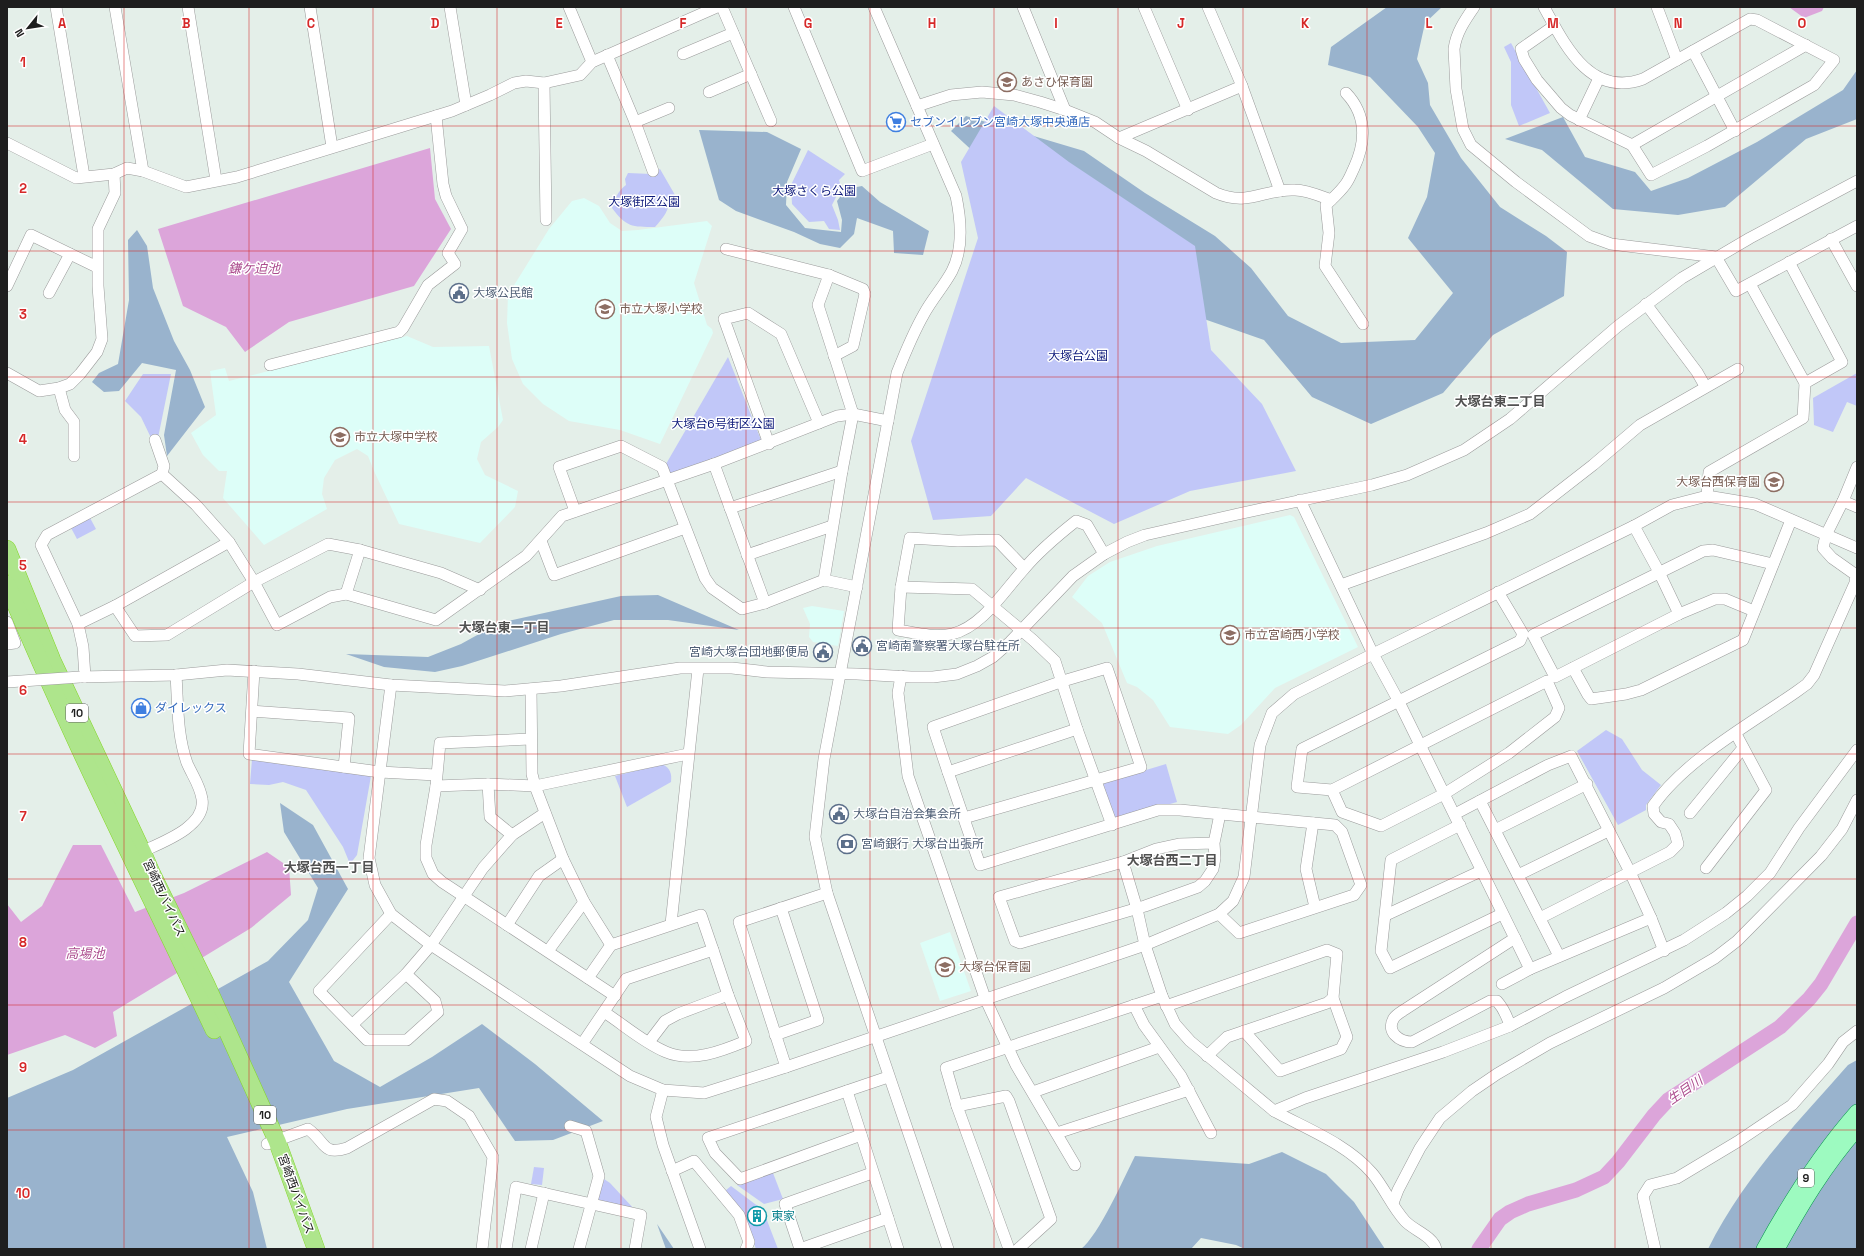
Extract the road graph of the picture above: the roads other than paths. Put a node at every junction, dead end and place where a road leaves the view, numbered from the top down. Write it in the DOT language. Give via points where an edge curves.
graph roads {
  1 [pos="56,7"];
  2 [pos="115,7"];
  3 [pos="188,7"];
  4 [pos="310,7"];
  5 [pos="450,7"];
  6 [pos="569,7"];
  7 [pos="717,7"];
  8 [pos="722,7"];
  9 [pos="794,7"];
  10 [pos="874,7"];
  11 [pos="1023,7"];
  12 [pos="1144,7"];
  13 [pos="1208,7"];
  14 [pos="1474,7"];
  15 [pos="1544,7"];
  16 [pos="1657,7"];
  17 [pos="1554,26"];
  18 [pos="733,32"];
  19 [pos="1806,45"];
  20 [pos="1693,52"];
  21 [pos="683,54"];
  22 [pos="607,55"];
  23 [pos="1678,60"];
  24 [pos="592,62"];
  25 [pos="751,74"];
  26 [pos="1598,78"];
  27 [pos="544,83"];
  28 [pos="1242,86"];
  29 [pos="709,92"];
  30 [pos="1346,94"];
  31 [pos="1717,96"];
  32 [pos="466,105"];
  33 [pos="917,106"];
  34 [pos="669,108"];
  35 [pos="1065,110"];
  36 [pos="1188,110"];
  37 [pos="436,116"];
  38 [pos="1579,120"];
  39 [pos="770,121"];
  40 [pos="635,122"];
  41 [pos="1735,131"];
  42 [pos="1119,138"];
  43 [pos="7,144"];
  44 [pos="934,144"];
  45 [pos="1632,144"];
  46 [pos="332,147"];
  47 [pos="143,171"];
  48 [pos="653,171"];
  49 [pos="114,174"];
  50 [pos="84,176"];
  51 [pos="216,180"];
  52 [pos="1857,181"];
  53 [pos="1280,191"];
  54 [pos="1331,200"];
  55 [pos="546,220"];
  56 [pos="1857,226"];
  57 [pos="1831,239"];
  58 [pos="726,249"];
  59 [pos="70,254"];
  60 [pos="1716,257"];
  61 [pos="1789,262"];
  62 [pos="97,267"];
  63 [pos="829,275"];
  64 [pos="1750,284"];
  65 [pos="7,286"];
  66 [pos="1857,286"];
  67 [pos="49,293"];
  68 [pos="1646,304"];
  69 [pos="1363,324"];
  70 [pos="834,356"];
  71 [pos="270,365"];
  72 [pos="1738,369"];
  73 [pos="7,373"];
  74 [pos="1805,383"];
  75 [pos="1705,386"];
  76 [pos="59,388"];
  77 [pos="853,414"];
  78 [pos="888,421"];
  79 [pos="819,423"];
  80 [pos="155,440"];
  81 [pos="770,444"];
  82 [pos="74,456"];
  83 [pos="714,464"];
  84 [pos="1857,467"];
  85 [pos="842,471"];
  86 [pos="162,474"];
  87 [pos="667,481"];
  88 [pos="1707,496"];
  89 [pos="1300,500"];
  90 [pos="1843,501"];
  91 [pos="1857,507"];
  92 [pos="730,508"];
  93 [pos="575,511"];
  94 [pos="1791,520"];
  95 [pos="832,526"];
  96 [pos="1634,526"];
  97 [pos="685,528"];
  98 [pos="1826,535"];
  99 [pos="541,541"];
  100 [pos="229,542"];
  101 [pos="1857,548"];
  102 [pos="7,549"];
  103 [pos="360,550"];
  104 [pos="1104,554"];
  105 [pos="747,555"];
  106 [pos="1773,564"];
  107 [pos="1024,568"];
  108 [pos="1659,572"];
  109 [pos="824,580"];
  110 [pos="254,582"];
  111 [pos="7,584"];
  112 [pos="1341,584"];
  113 [pos="858,587"];
  114 [pos="901,587"];
  115 [pos="480,590"];
  116 [pos="1498,592"];
  117 [pos="346,594"];
  118 [pos="766,603"];
  119 [pos="115,606"];
  120 [pos="992,607"];
  121 [pos="1754,611"];
  122 [pos="1679,614"];
  123 [pos="7,622"];
  124 [pos="78,624"];
  125 [pos="1022,630"];
  126 [pos="7,644"];
  127 [pos="1373,654"];
  128 [pos="1573,668"];
  129 [pos="698,669"];
  130 [pos="254,671"];
  131 [pos="841,673"];
  132 [pos="176,676"];
  133 [pos="901,676"];
  134 [pos="82,677"];
  135 [pos="1063,681"];
  136 [pos="7,682"];
  137 [pos="391,685"];
  138 [pos="530,690"];
  139 [pos="1398,700"];
  140 [pos="252,711"];
  141 [pos="1077,729"];
  142 [pos="1736,734"];
  143 [pos="530,738"];
  144 [pos="1420,745"];
  145 [pos="1743,748"];
  146 [pos="1857,750"];
  147 [pos="688,754"];
  148 [pos="344,767"];
  149 [pos="380,772"];
  150 [pos="948,772"];
  151 [pos="1097,780"];
  152 [pos="436,781"];
  153 [pos="488,784"];
  154 [pos="1587,784"];
  155 [pos="535,786"];
  156 [pos="1332,790"];
  157 [pos="1444,794"];
  158 [pos="1857,800"];
  159 [pos="1480,801"];
  160 [pos="545,813"];
  161 [pos="1690,813"];
  162 [pos="1220,814"];
  163 [pos="1454,814"];
  164 [pos="1252,816"];
  165 [pos="964,818"];
  166 [pos="1313,823"];
  167 [pos="1112,825"];
  168 [pos="1460,825"];
  169 [pos="1495,830"];
  170 [pos="1608,831"];
  171 [pos="512,835"];
  172 [pos="1214,843"];
  173 [pos="136,854"];
  174 [pos="563,860"];
  175 [pos="1123,862"];
  176 [pos="1706,868"];
  177 [pos="1481,871"];
  178 [pos="1630,872"];
  179 [pos="1518,875"];
  180 [pos="827,893"];
  181 [pos="465,896"];
  182 [pos="584,902"];
  183 [pos="1315,907"];
  184 [pos="781,908"];
  185 [pos="1137,909"];
  186 [pos="391,914"];
  187 [pos="1220,914"];
  188 [pos="1502,914"];
  189 [pos="1386,915"];
  190 [pos="1540,918"];
  191 [pos="1651,918"];
  192 [pos="671,924"];
  193 [pos="507,925"];
  194 [pos="1515,938"];
  195 [pos="1145,944"];
  196 [pos="432,945"];
  197 [pos="611,945"];
  198 [pos="713,950"];
  199 [pos="1664,950"];
  200 [pos="548,951"];
  201 [pos="1559,956"];
  202 [pos="1530,969"];
  203 [pos="406,974"];
  204 [pos="588,978"];
  205 [pos="1502,984"];
  206 [pos="615,996"];
  207 [pos="728,996"];
  208 [pos="985,998"];
  209 [pos="1333,998"];
  210 [pos="1164,1001"];
  211 [pos="1134,1004"];
  212 [pos="604,1012"];
  213 [pos="353,1024"];
  214 [pos="1510,1026"];
  215 [pos="1244,1031"];
  216 [pos="1857,1031"];
  217 [pos="775,1035"];
  218 [pos="876,1036"];
  219 [pos="649,1042"];
  220 [pos="582,1044"];
  221 [pos="1159,1046"];
  222 [pos="1008,1048"];
  223 [pos="1207,1056"];
  224 [pos="786,1067"];
  225 [pos="888,1077"];
  226 [pos="663,1090"];
  227 [pos="1189,1090"];
  228 [pos="847,1091"];
  229 [pos="1033,1092"];
  230 [pos="957,1106"];
  231 [pos="1274,1111"];
  232 [pos="1857,1112"];
  233 [pos="570,1126"];
  234 [pos="1857,1129"];
  235 [pos="1057,1133"];
  236 [pos="1211,1133"];
  237 [pos="861,1134"];
  238 [pos="272,1143"];
  239 [pos="1075,1164"];
  240 [pos="672,1171"];
  241 [pos="872,1173"];
  242 [pos="544,1193"];
  243 [pos="1393,1203"];
  244 [pos="591,1204"];
  245 [pos="888,1218"];
  246 [pos="310,1249"];
  247 [pos="316,1249"];
  248 [pos="482,1249"];
  249 [pos="506,1249"];
  250 [pos="531,1249"];
  251 [pos="579,1249"];
  252 [pos="635,1249"];
  253 [pos="700,1249"];
  254 [pos="746,1249"];
  255 [pos="800,1249"];
  256 [pos="898,1249"];
  257 [pos="948,1249"];
  258 [pos="1009,1249"];
  259 [pos="1018,1249"];
  260 [pos="1436,1249"];
  261 [pos="1655,1249"];
  262 [pos="1764,1249"];
  263 [pos="1777,1249"];
  1 -- 50 [label="street"];
  2 -- 47 [label="street"];
  3 -- 51 [label="street"];
  4 -- 46 [label="street"];
  5 -- 32 [label="street"];
  6 -- 24 [label="street"];
  7 -- 22 [label="street"];
  8 -- 18 [label="street"];
  9 -- 44 [label="street" via="862,171"];
  10 -- 33 [label="street"];
  11 -- 35 [label="street"];
  12 -- 36 [label="street"];
  13 -- 28 [label="street"];
  14 -- 60 [label="street" via="1463,23 1454,49 1462,129 1471,145 1589,236 1611,244"];
  15 -- 17 [label="street"];
  16 -- 23 [label="street"];
  17 -- 26 [label="street" via="1577,60"];
  17 -- 38 [label="street" via="1522,47 1521,51 1547,93 1561,108"];
  18 -- 21 [label="street"];
  18 -- 25 [label="street"];
  19 -- 20 [label="street" via="1757,20 1750,19"];
  19 -- 31 [label="street"];
  19 -- 41 [label="street" via="1834,60 1818,82"];
  20 -- 23 [label="street"];
  20 -- 31 [label="street"];
  22 -- 24 [label="street"];
  22 -- 40 [label="street"];
  23 -- 26 [label="street" via="1638,80 1620,82"];
  24 -- 27 [label="street" via="580,75"];
  25 -- 29 [label="street"];
  25 -- 39 [label="street"];
  26 -- 38 [label="street"];
  27 -- 32 [label="street" via="514,83"];
  27 -- 55 [label="street"];
  28 -- 36 [label="street"];
  28 -- 53 [label="street"];
  30 -- 54 [label="street" via="1359,112 1363,125 1362,142 1347,184"];
  31 -- 41 [label="street"];
  31 -- 45 [label="street"];
  32 -- 37 [label="street"];
  33 -- 35 [label="street" via="951,95 982,92 1014,95"];
  33 -- 44 [label="street"];
  34 -- 40 [label="street"];
  35 -- 42 [label="street" via="1095,122"];
  36 -- 42 [label="street"];
  37 -- 46 [label="street"];
  37 -- 71 [label="street" via="442,184 462,230 448,253 455,264 428,285 399,332"];
  38 -- 45 [label="street"];
  40 -- 48 [label="street"];
  41 -- 45 [label="street" via="1653,175 1650,175"];
  42 -- 53 [label="street" via="1226,198 1253,198"];
  43 -- 50 [label="street" via="76,178"];
  44 -- 78 [label="street" via="960,212 959,250 953,269 908,343 898,373"];
  46 -- 51 [label="street" via="237,177"];
  47 -- 49 [label="street" via="127,168"];
  47 -- 51 [label="street" via="186,187"];
  49 -- 50 [label="street"];
  49 -- 62 [label="street" via="115,193 98,229"];
  52 -- 60 [label="street"];
  53 -- 54 [label="street" via="1295,190"];
  54 -- 69 [label="street" via="1326,205 1329,233 1325,266"];
  56 -- 57 [label="street"];
  57 -- 61 [label="street"];
  57 -- 66 [label="street"];
  58 -- 63 [label="street"];
  59 -- 62 [label="street"];
  59 -- 65 [label="street" via="31,235"];
  59 -- 67 [label="street"];
  60 -- 64 [label="street" via="1736,291"];
  60 -- 68 [label="street"];
  61 -- 64 [label="street"];
  61 -- 74 [label="street" via="1842,362"];
  62 -- 76 [label="street" via="102,339 97,352 80,374 70,384"];
  63 -- 70 [label="street" via="818,305"];
  63 -- 70 [label="street" via="860,286 865,294 853,346"];
  64 -- 74 [label="street"];
  68 -- 75 [label="street"];
  68 -- 89 [label="street" via="1510,419 1464,450 1407,475"];
  70 -- 77 [label="street"];
  72 -- 75 [label="street"];
  73 -- 76 [label="street" via="38,391"];
  74 -- 88 [label="street" via="1803,418 1709,472"];
  75 -- 112 [label="street" via="1640,424 1530,514 1486,533"];
  76 -- 82 [label="street" via="65,410 74,422"];
  77 -- 78 [label="street"];
  77 -- 79 [label="street" via="837,416"];
  77 -- 85 [label="street"];
  78 -- 113 [label="street"];
  79 -- 81 [label="street"];
  79 -- 81 [label="street" via="781,334 748,313 724,319"];
  80 -- 86 [label="street" via="164,466"];
  81 -- 83 [label="street"];
  83 -- 87 [label="street"];
  83 -- 92 [label="street"];
  84 -- 90 [label="street"];
  85 -- 92 [label="street"];
  85 -- 95 [label="street"];
  86 -- 100 [label="street" via="196,505"];
  86 -- 124 [label="street" via="47,535 41,545"];
  87 -- 93 [label="street"];
  87 -- 93 [label="street" via="662,467 621,446 559,467"];
  87 -- 97 [label="street"];
  88 -- 94 [label="street" via="1755,504"];
  88 -- 96 [label="street" via="1672,505"];
  89 -- 104 [label="street" via="1145,535"];
  89 -- 112 [label="street"];
  90 -- 91 [label="street"];
  90 -- 98 [label="street"];
  92 -- 105 [label="street"];
  93 -- 99 [label="street" via="562,516"];
  94 -- 98 [label="street"];
  94 -- 106 [label="street"];
  95 -- 105 [label="street"];
  95 -- 109 [label="street"];
  96 -- 108 [label="street"];
  96 -- 116 [label="street"];
  97 -- 99 [label="street" via="554,575"];
  97 -- 118 [label="street" via="705,578 712,588 742,609"];
  98 -- 101 [label="street"];
  98 -- 142 [label="street" via="1823,548 1832,558 1856,575 1816,669 1807,684"];
  99 -- 115 [label="street" via="526,556"];
  100 -- 110 [label="street"];
  100 -- 119 [label="street"];
  102 -- 173 [label="highway, 宮崎西バイパス / 10"];
  103 -- 110 [label="street" via="328,544"];
  103 -- 115 [label="street" via="441,573"];
  103 -- 117 [label="street"];
  104 -- 107 [label="street" via="1087,525 1076,521 1046,545"];
  104 -- 125 [label="street" via="1073,576"];
  105 -- 118 [label="street"];
  106 -- 108 [label="street" via="1708,550"];
  106 -- 121 [label="street"];
  107 -- 114 [label="street" via="997,540 910,538"];
  107 -- 120 [label="street"];
  108 -- 122 [label="street"];
  108 -- 128 [label="street" via="1533,635 1555,677"];
  109 -- 113 [label="street"];
  109 -- 118 [label="street"];
  110 -- 117 [label="street" via="277,625 330,597"];
  110 -- 119 [label="street" via="166,635 135,636"];
  111 -- 173 [label="highway, 宮崎西バイパス / 10" via="40,664"];
  112 -- 127 [label="street"];
  113 -- 131 [label="street"];
  114 -- 120 [label="street" via="972,589"];
  114 -- 120 [label="street" via="898,630 938,636 953,634 968,629"];
  115 -- 117 [label="street" via="436,620"];
  116 -- 127 [label="street"];
  116 -- 139 [label="street" via="1523,634 1520,641"];
  119 -- 124 [label="street"];
  120 -- 125 [label="street"];
  121 -- 122 [label="street" via="1725,599 1715,599"];
  121 -- 128 [label="street" via="1743,640 1641,690 1591,699"];
  122 -- 128 [label="street"];
  123 -- 126 [label="street" via="15,643"];
  124 -- 134 [label="street" via="83,647"];
  125 -- 133 [label="street" via="993,657 957,674 933,677"];
  125 -- 135 [label="street" via="1056,662"];
  127 -- 139 [label="street"];
  127 -- 164 [label="street" via="1294,694 1272,714 1260,745"];
  129 -- 131 [label="street"];
  129 -- 138 [label="street" via="655,671"];
  129 -- 147 [label="street"];
  130 -- 132 [label="street" via="227,670"];
  130 -- 137 [label="street"];
  130 -- 140 [label="street"];
  131 -- 133 [label="street"];
  131 -- 180 [label="street" via="824,759 815,837"];
  132 -- 134 [label="street"];
  132 -- 173 [label="street" via="179,730 188,764 199,786 203,801 201,811 192,826"];
  133 -- 208 [label="street" via="898,693 908,776"];
  134 -- 136 [label="street, bridge"];
  135 -- 141 [label="street"];
  135 -- 150 [label="street" via="933,727"];
  135 -- 151 [label="street" via="1107,668 1141,767"];
  137 -- 138 [label="street"];
  137 -- 149 [label="street"];
  138 -- 143 [label="street"];
  139 -- 144 [label="street"];
  139 -- 156 [label="street" via="1302,749 1297,787"];
  140 -- 148 [label="street" via="249,754"];
  140 -- 148 [label="street" via="349,718"];
  141 -- 150 [label="street"];
  141 -- 151 [label="street"];
  142 -- 145 [label="street"];
  142 -- 178 [label="street" via="1692,765 1662,792 1653,806 1654,814 1661,822 1669,824 1678,844 1670,852"];
  143 -- 152 [label="street" via="440,743"];
  143 -- 155 [label="street"];
  144 -- 156 [label="street"];
  144 -- 157 [label="street"];
  144 -- 157 [label="street" via="1548,681 1559,708 1556,717 1509,753"];
  145 -- 161 [label="street"];
  145 -- 176 [label="street" via="1766,790"];
  146 -- 199 [label="street" via="1799,828 1770,873 1726,912"];
  147 -- 155 [label="street"];
  147 -- 192 [label="street"];
  148 -- 149 [label="street"];
  149 -- 152 [label="street"];
  149 -- 186 [label="street" via="369,858 375,885"];
  150 -- 165 [label="street"];
  151 -- 165 [label="street"];
  151 -- 167 [label="street"];
  152 -- 153 [label="street"];
  152 -- 181 [label="street" via="426,858 433,874"];
  153 -- 155 [label="street"];
  153 -- 171 [label="street" via="490,818"];
  154 -- 159 [label="street" via="1572,756 1548,764"];
  154 -- 169 [label="street"];
  154 -- 170 [label="street"];
  155 -- 160 [label="street"];
  156 -- 157 [label="street" via="1342,812 1381,826"];
  157 -- 163 [label="street"];
  158 -- 243 [label="street" via="1842,829 1821,856 1737,941 1715,958 1664,988 1550,1043 1517,1062 1472,1091 1440,1118 1420,1148"];
  159 -- 163 [label="street"];
  159 -- 169 [label="street"];
  160 -- 171 [label="street"];
  160 -- 174 [label="street"];
  162 -- 164 [label="street"];
  162 -- 167 [label="street" via="1158,810"];
  162 -- 172 [label="street"];
  163 -- 168 [label="street"];
  164 -- 166 [label="street"];
  164 -- 187 [label="street" via="1244,877 1233,901"];
  165 -- 167 [label="street" via="980,865"];
  166 -- 183 [label="street" via="1306,869"];
  166 -- 183 [label="street" via="1335,824 1342,832 1361,885 1354,894"];
  168 -- 177 [label="street"];
  168 -- 189 [label="street" via="1391,860"];
  169 -- 179 [label="street"];
  170 -- 178 [label="street"];
  170 -- 179 [label="street"];
  171 -- 181 [label="street" via="483,868"];
  172 -- 175 [label="street" via="1179,844 1156,849"];
  172 -- 185 [label="street" via="1213,869 1205,882 1198,887"];
  173 -- 238 [label="highway, 宮崎西バイパス / 10"];
  174 -- 182 [label="street"];
  174 -- 193 [label="street" via="539,876"];
  175 -- 185 [label="street"];
  175 -- 185 [label="street" via="999,898 1015,941 1020,943"];
  177 -- 188 [label="street"];
  177 -- 189 [label="street"];
  178 -- 190 [label="street"];
  178 -- 191 [label="street"];
  179 -- 190 [label="street"];
  180 -- 184 [label="street"];
  180 -- 218 [label="street"];
  181 -- 193 [label="street"];
  181 -- 196 [label="street"];
  182 -- 197 [label="street"];
  182 -- 200 [label="street"];
  183 -- 187 [label="street" via="1239,933"];
  184 -- 217 [label="street" via="739,922"];
  184 -- 217 [label="street" via="818,1020"];
  185 -- 195 [label="street"];
  186 -- 196 [label="street"];
  186 -- 213 [label="street" via="319,991"];
  187 -- 195 [label="street"];
  188 -- 189 [label="street" via="1390,968 1381,951"];
  188 -- 194 [label="street"];
  190 -- 201 [label="street"];
  191 -- 199 [label="street"];
  191 -- 201 [label="street"];
  192 -- 197 [label="street"];
  192 -- 198 [label="street" via="701,915"];
  193 -- 200 [label="street"];
  194 -- 202 [label="street"];
  194 -- 214 [label="street" via="1404,1010 1394,1017 1391,1024 1396,1038 1412,1042 1490,1001 1497,1001 1505,1011"];
  195 -- 208 [label="street"];
  195 -- 210 [label="street"];
  196 -- 203 [label="street"];
  196 -- 220 [label="street"];
  197 -- 204 [label="street"];
  198 -- 206 [label="street" via="626,979"];
  198 -- 207 [label="street"];
  199 -- 214 [label="street" via="1565,996"];
  200 -- 204 [label="street"];
  201 -- 202 [label="street"];
  202 -- 205 [label="street"];
  203 -- 213 [label="street"];
  203 -- 213 [label="street" via="435,1001 438,1012 407,1040 367,1040"];
  204 -- 206 [label="street"];
  206 -- 212 [label="street"];
  207 -- 219 [label="street" via="665,1021"];
  207 -- 219 [label="street" via="746,1041 723,1050 696,1056 679,1056"];
  208 -- 218 [label="street"];
  208 -- 222 [label="street"];
  209 -- 210 [label="street" via="1337,954 1327,950"];
  209 -- 215 [label="street" via="1327,1003"];
  209 -- 215 [label="street" via="1347,1037 1341,1049 1280,1071"];
  210 -- 211 [label="street"];
  210 -- 223 [label="street" via="1175,1024"];
  211 -- 221 [label="street" via="1144,1025"];
  211 -- 222 [label="street"];
  212 -- 219 [label="street"];
  212 -- 220 [label="street"];
  214 -- 231 [label="street"];
  215 -- 223 [label="street" via="1227,1037"];
  216 -- 261 [label="street" via="1843,1042 1828,1064 1792,1105 1677,1178 1650,1185 1643,1196"];
  217 -- 224 [label="street"];
  218 -- 224 [label="street"];
  218 -- 225 [label="street"];
  220 -- 226 [label="street" via="630,1076"];
  221 -- 227 [label="street"];
  221 -- 229 [label="street"];
  222 -- 229 [label="street"];
  222 -- 230 [label="street" via="946,1068"];
  223 -- 231 [label="street"];
  224 -- 226 [label="street" via="704,1093"];
  225 -- 228 [label="street"];
  225 -- 257 [label="street"];
  226 -- 240 [label="street" via="656,1117"];
  227 -- 235 [label="street"];
  227 -- 236 [label="street"];
  228 -- 237 [label="street"];
  228 -- 237 [label="street" via="708,1138 715,1153 740,1179"];
  229 -- 235 [label="street"];
  230 -- 258 [label="street"];
  230 -- 259 [label="street" via="1006,1096 1009,1102 1051,1219"];
  231 -- 243 [label="street" via="1346,1150 1372,1173"];
  232 -- 262 [label="main road, 9" via="1810,1173"];
  233 -- 244 [label="street" via="586,1131 599,1176"];
  234 -- 263 [label="main road, 9" via="1841,1147 1797,1212"];
  235 -- 239 [label="street"];
  237 -- 241 [label="street"];
  238 -- 246 [label="highway, 宮崎西バイパス / 10"];
  238 -- 247 [label="highway, 宮崎西バイパス / 10"];
  238 -- 248 [label="street" via="308,1129 331,1151 336,1151 347,1148 434,1099 447,1101 469,1116 493,1157"];
  240 -- 253 [label="street"];
  240 -- 254 [label="street" via="694,1161 739,1215 749,1242"];
  241 -- 245 [label="street"];
  241 -- 255 [label="street" via="785,1204"];
  242 -- 244 [label="street"];
  242 -- 249 [label="street" via="516,1187"];
  242 -- 250 [label="street"];
  243 -- 260 [label="street" via="1405,1221 1423,1234"];
  244 -- 251 [label="street"];
  244 -- 252 [label="street" via="641,1215"];
  245 -- 255 [label="street"];
  245 -- 256 [label="street"];
}
